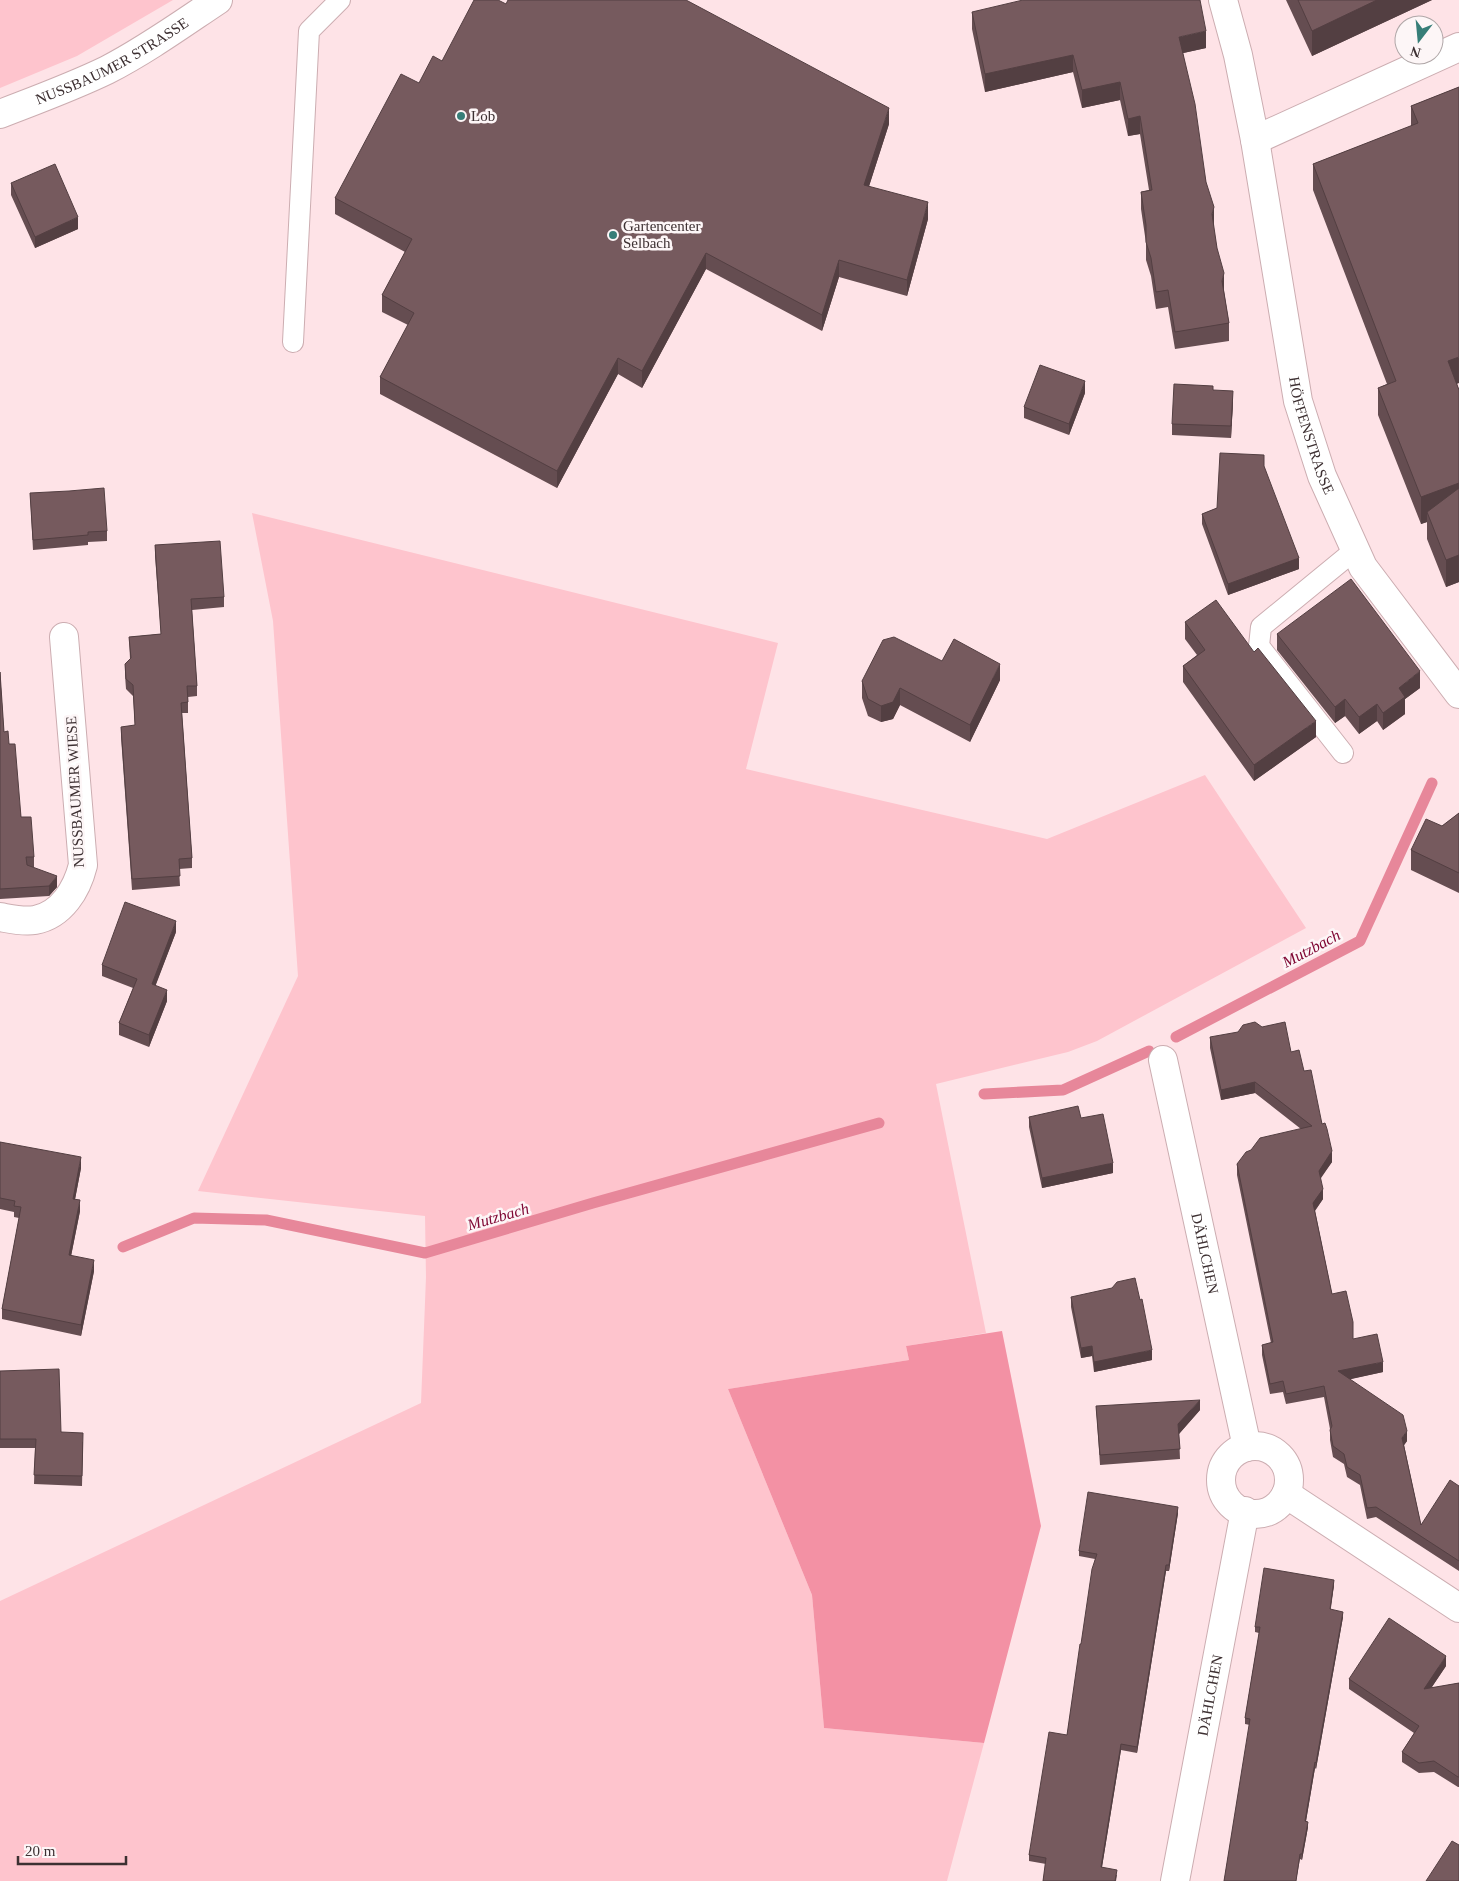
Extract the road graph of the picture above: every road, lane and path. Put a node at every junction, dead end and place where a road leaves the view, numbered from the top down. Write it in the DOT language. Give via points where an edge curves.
graph roads {
  1 [pos="218,0"];
  2 [pos="340,0"];
  3 [pos="1223,0"];
  4 [pos="1459,47"];
  5 [pos="0,114"];
  6 [pos="1255,140"];
  7 [pos="293,342"];
  8 [pos="1355,550"];
  9 [pos="64,637"];
  10 [pos="1459,694"];
  11 [pos="1343,753"];
  12 [pos="0,916"];
  13 [pos="1163,1060"];
  14 [pos="1247,1447"];
  15 [pos="1286,1494"];
  16 [pos="1245,1511"];
  17 [pos="1459,1608"];
  18 [pos="1175,1881"];
  1 -- 5 [label="street, NUSSBAUMER STRASSE" via="109,69"];
  2 -- 7 [label="lane" via="308,31"];
  3 -- 6 [label="street, HÖFFENSTRASSE"];
  4 -- 6 [label="street"];
  6 -- 8 [label="street, HÖFFENSTRASSE" via="1298,402 1322,476"];
  8 -- 10 [label="street, HÖFFENSTRASSE" via="1363,568"];
  8 -- 11 [label="lane" via="1260,627 1259,646"];
  9 -- 12 [label="street, NUSSBAUMER WIESE" via="82,865 78,882 69,898 53,913 36,920"];
  13 -- 14 [label="street, DÄHLCHEN"];
  14 -- 15 [label="street" via="1259,1446 1278,1454 1289,1473"];
  14 -- 16 [label="street" via="1228,1459 1222,1481 1230,1502"];
  15 -- 16 [label="street" via="1271,1510 1261,1513"];
  15 -- 17 [label="street"];
  16 -- 18 [label="street, DÄHLCHEN"];
}
